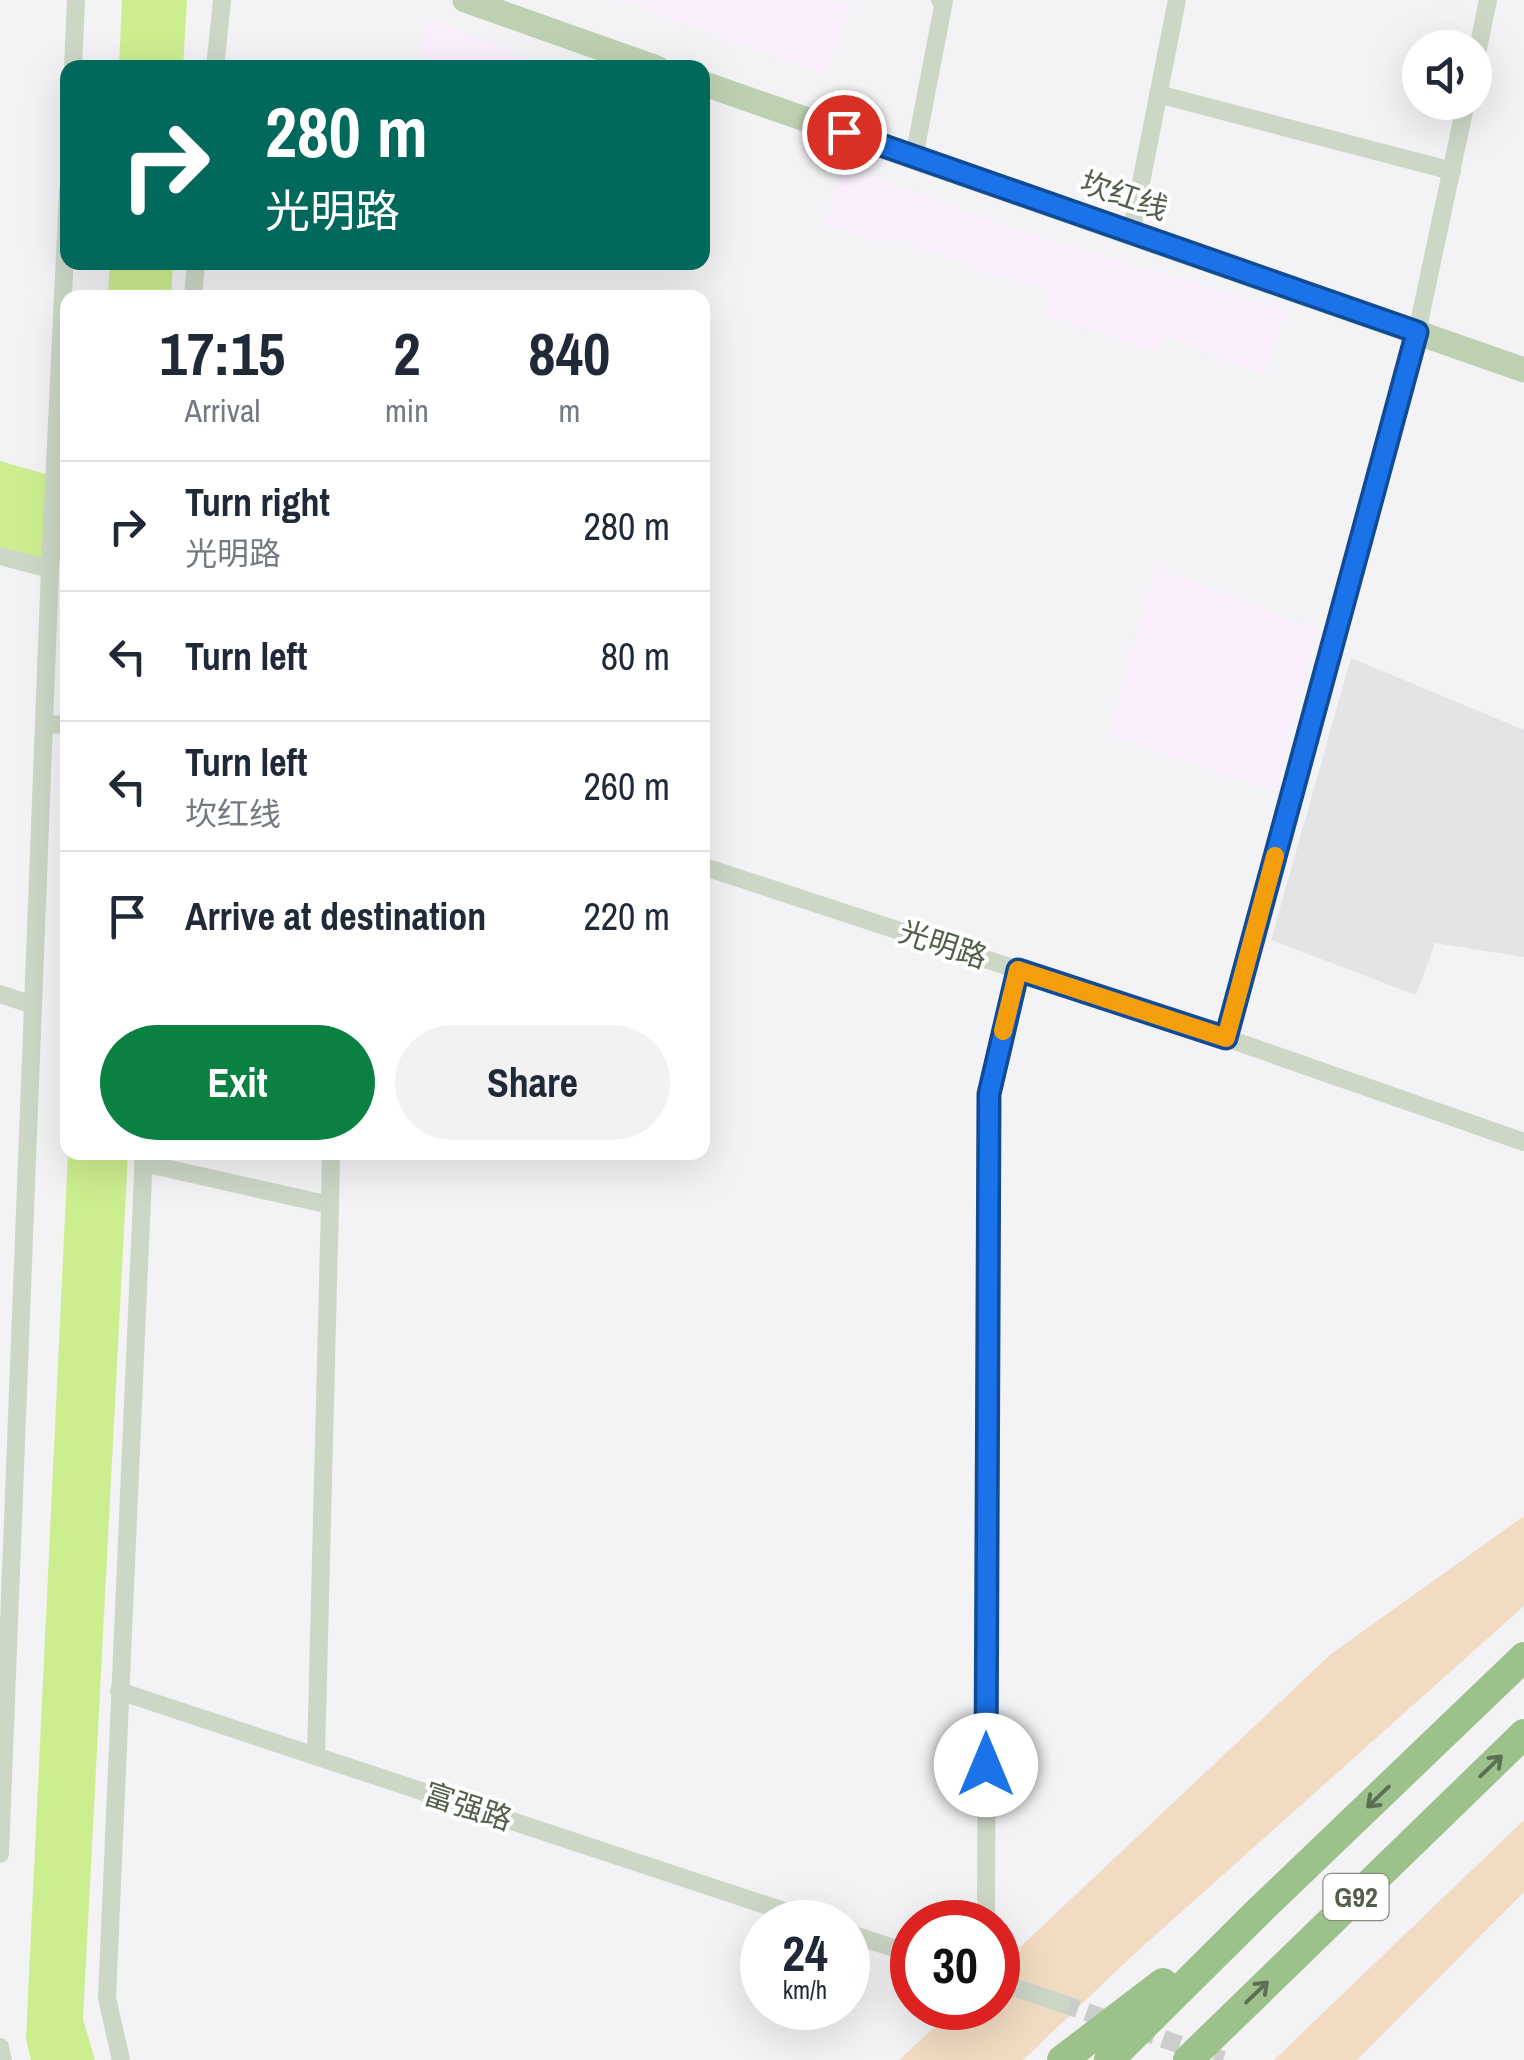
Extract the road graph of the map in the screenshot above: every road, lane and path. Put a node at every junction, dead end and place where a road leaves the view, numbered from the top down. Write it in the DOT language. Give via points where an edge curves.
graph roads {
  1 [pos="76,0"];
  2 [pos="222,0"];
  3 [pos="465,0"];
  4 [pos="943,0"];
  5 [pos="1177,0"];
  6 [pos="1488,0"];
  7 [pos="1482,30"];
  8 [pos="73,60"];
  9 [pos="216,60"];
  10 [pos="634,60"];
  11 [pos="710,86"];
  12 [pos="1158,94"];
  13 [pos="1462,120"];
  14 [pos="914,157"];
  15 [pos="1452,171"];
  16 [pos="1131,232"];
  17 [pos="1417,332"];
  18 [pos="60,364"];
  19 [pos="1524,370"];
  20 [pos="0,556"];
  21 [pos="50,566"];
  22 [pos="44,724"];
  23 [pos="60,725"];
  24 [pos="710,869"];
  25 [pos="1018,970"];
  26 [pos="0,994"];
  27 [pos="33,1005"];
  28 [pos="1226,1038"];
  29 [pos="1524,1142"];
  30 [pos="144,1160"];
  31 [pos="152,1160"];
  32 [pos="331,1160"];
  33 [pos="330,1205"];
  34 [pos="1524,1657"];
  35 [pos="119,1691"];
  36 [pos="1524,1734"];
  37 [pos="316,1756"];
  38 [pos="0,1854"];
  39 [pos="751,1900"];
  40 [pos="986,1900"];
  41 [pos="1258,1912"];
  42 [pos="1020,1989"];
  43 [pos="1061,2003"];
  44 [pos="0,2046"];
  45 [pos="3,2060"];
  46 [pos="122,2060"];
  47 [pos="1062,2060"];
  48 [pos="1109,2060"];
  49 [pos="1188,2060"];
  1 -- 8 [label="street"];
  2 -- 9 [label="street"];
  3 -- 10 [label="main road"];
  4 -- 14 [label="street"];
  5 -- 12 [label="street"];
  6 -- 7 [label="street"];
  11 -- 14 [label="main road, 坎红线"];
  12 -- 15 [label="street"];
  12 -- 16 [label="street"];
  13 -- 15 [label="street"];
  14 -- 16 [label="main road, 坎红线"];
  15 -- 17 [label="street"];
  16 -- 17 [label="main road, 坎红线"];
  17 -- 19 [label="main road, 坎红线"];
  17 -- 28 [label="street"];
  18 -- 21 [label="street"];
  20 -- 21 [label="street"];
  21 -- 22 [label="street"];
  22 -- 23 [label="street"];
  22 -- 27 [label="street"];
  24 -- 25 [label="street, 光明路"];
  25 -- 28 [label="street, 光明路"];
  25 -- 40 [label="street" via="989,1094"];
  26 -- 27 [label="street"];
  27 -- 38 [label="street"];
  28 -- 29 [label="street, 光明路"];
  30 -- 35 [label="street"];
  31 -- 33 [label="street"];
  32 -- 33 [label="street"];
  33 -- 37 [label="street"];
  34 -- 41 [label="highway, G92, one-way"];
  35 -- 37 [label="street, 富强路"];
  35 -- 46 [label="street" via="106,1998"];
  49 -- 36 [label="highway, G92, one-way"];
  37 -- 39 [label="street, 富强路"];
  41 -- 47 [label="highway"];
  41 -- 48 [label="highway, G92"];
  42 -- 43 [label="street"];
  44 -- 45 [label="street"];
}
